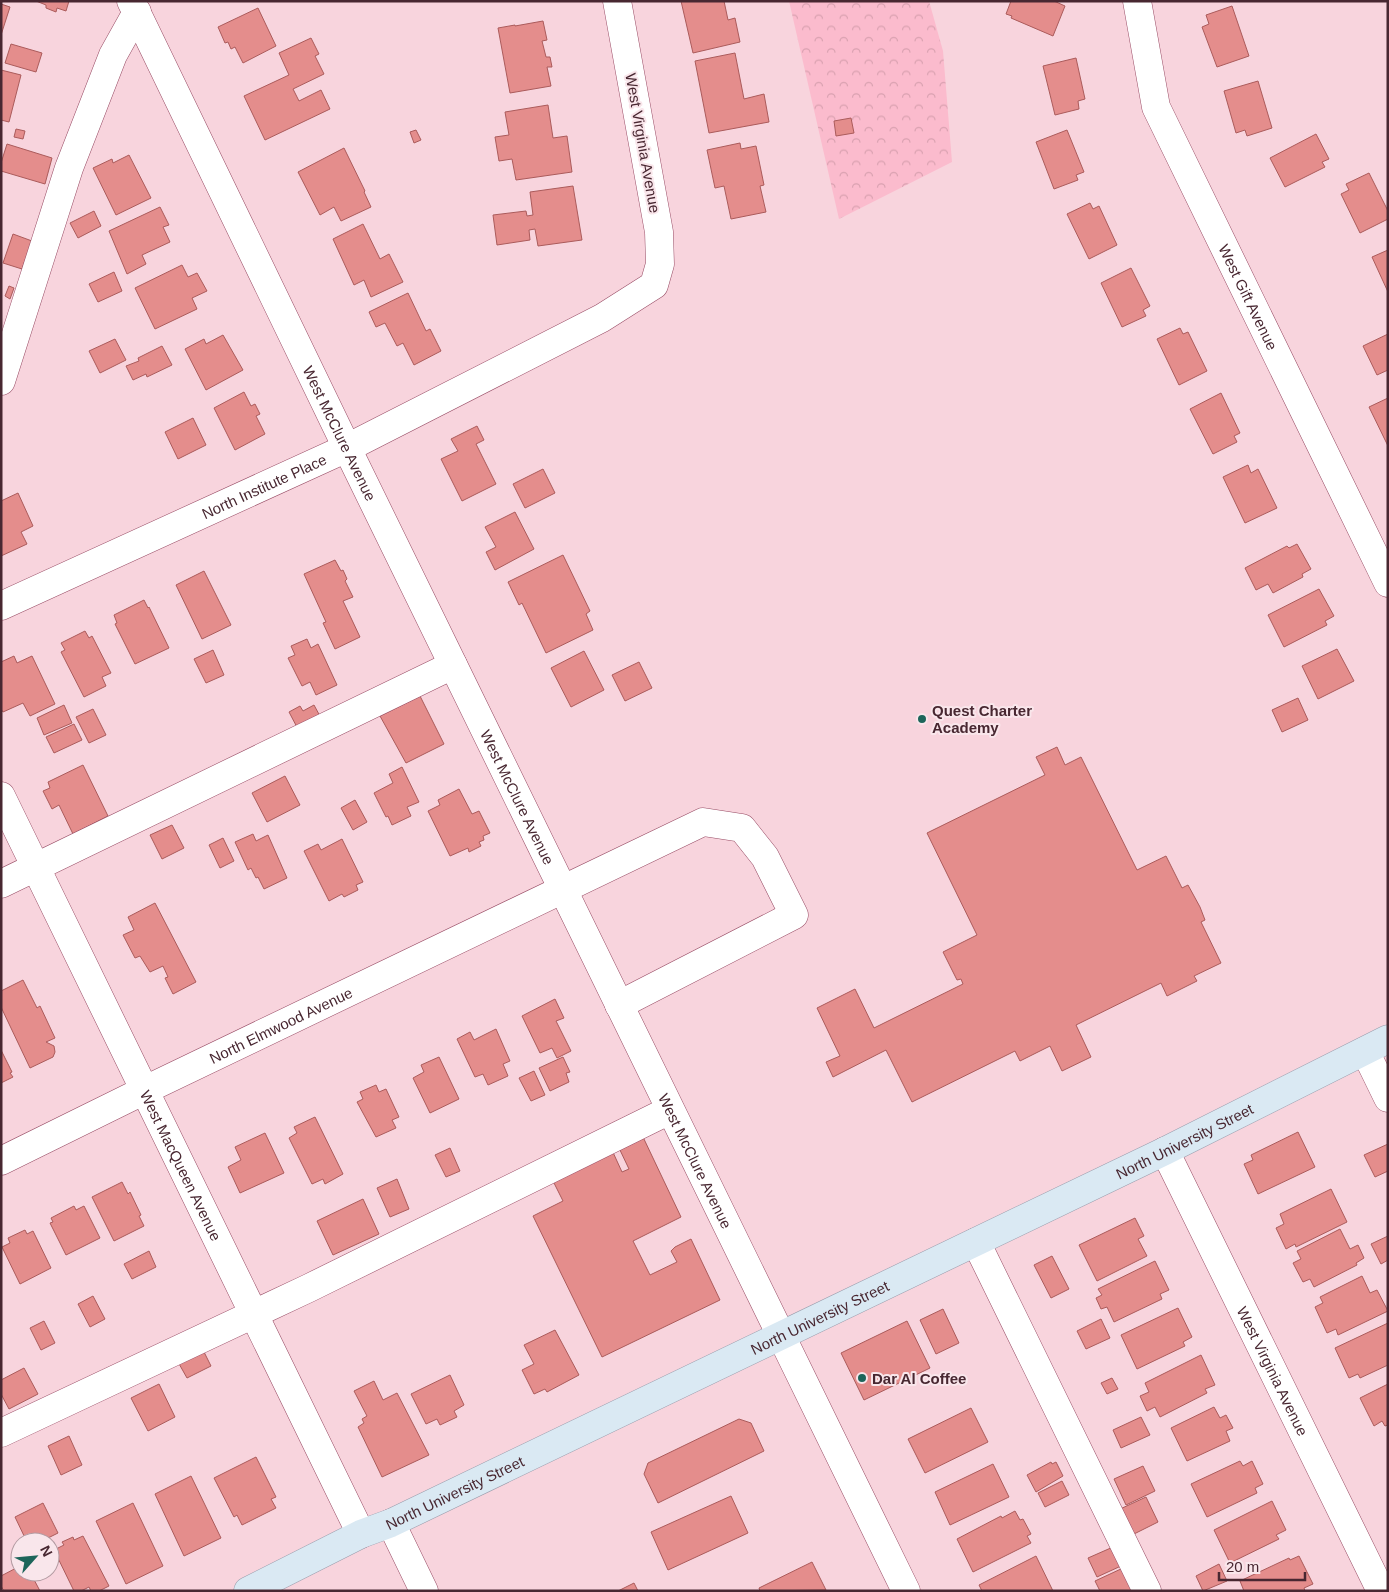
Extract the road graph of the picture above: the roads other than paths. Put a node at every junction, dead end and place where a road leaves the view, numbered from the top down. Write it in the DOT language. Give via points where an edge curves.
graph roads {
  1 [pos="617,1"];
  2 [pos="1137,1"];
  3 [pos="134,7"];
  4 [pos="654,285"];
  5 [pos="1,380"];
  6 [pos="347,448"];
  7 [pos="1388,583"];
  8 [pos="1,606"];
  9 [pos="453,666"];
  10 [pos="1,796"];
  11 [pos="37,867"];
  12 [pos="1,884"];
  13 [pos="563,890"];
  14 [pos="619,1005"];
  15 [pos="1376,1045"];
  16 [pos="144,1090"];
  17 [pos="1388,1098"];
  18 [pos="670,1110"];
  19 [pos="1165,1151"];
  20 [pos="1,1161"];
  21 [pos="976,1242"];
  22 [pos="254,1313"];
  23 [pos="780,1335"];
  24 [pos="1,1433"];
  25 [pos="390,1523"];
  26 [pos="362,1534"];
  27 [pos="248,1591"];
  28 [pos="424,1591"];
  29 [pos="906,1591"];
  30 [pos="1147,1591"];
  31 [pos="1380,1591"];
  1 -- 4 [label="street, West Virginia Avenue" via="659,232 660,264"];
  2 -- 7 [label="street, West Gift Avenue" via="1156,107"];
  3 -- 5 [label="street" via="69,168"];
  3 -- 6 [label="street, West McClure Avenue"];
  4 -- 6 [label="street, North Institute Place" via="602,318"];
  6 -- 8 [label="street, North Institute Place"];
  6 -- 9 [label="street, West McClure Avenue"];
  9 -- 11 [label="street"];
  9 -- 13 [label="street, West McClure Avenue"];
  10 -- 11 [label="street, West MacQueen Avenue"];
  11 -- 12 [label="street"];
  11 -- 16 [label="street, West MacQueen Avenue"];
  13 -- 14 [label="street, West McClure Avenue"];
  13 -- 14 [label="street, North Elmwood Avenue" via="702,822 742,828 765,857 794,915"];
  13 -- 16 [label="street, North Elmwood Avenue"];
  14 -- 18 [label="street, West McClure Avenue"];
  15 -- 17 [label="street"];
  15 -- 19 [label="main road, North University Street"];
  16 -- 20 [label="street, North Elmwood Avenue"];
  16 -- 22 [label="street, West MacQueen Avenue"];
  18 -- 22 [label="street"];
  18 -- 23 [label="street, West McClure Avenue"];
  19 -- 21 [label="main road, North University Street"];
  19 -- 31 [label="street, West Virginia Avenue"];
  21 -- 23 [label="main road, North University Street"];
  21 -- 30 [label="street"];
  22 -- 24 [label="street"];
  22 -- 26 [label="street, West MacQueen Avenue"];
  23 -- 25 [label="main road, North University Street"];
  23 -- 29 [label="street, West McClure Avenue"];
  25 -- 26 [label="main road, North University Street"];
  25 -- 28 [label="street"];
  26 -- 27 [label="main road, North University Street"];
}
